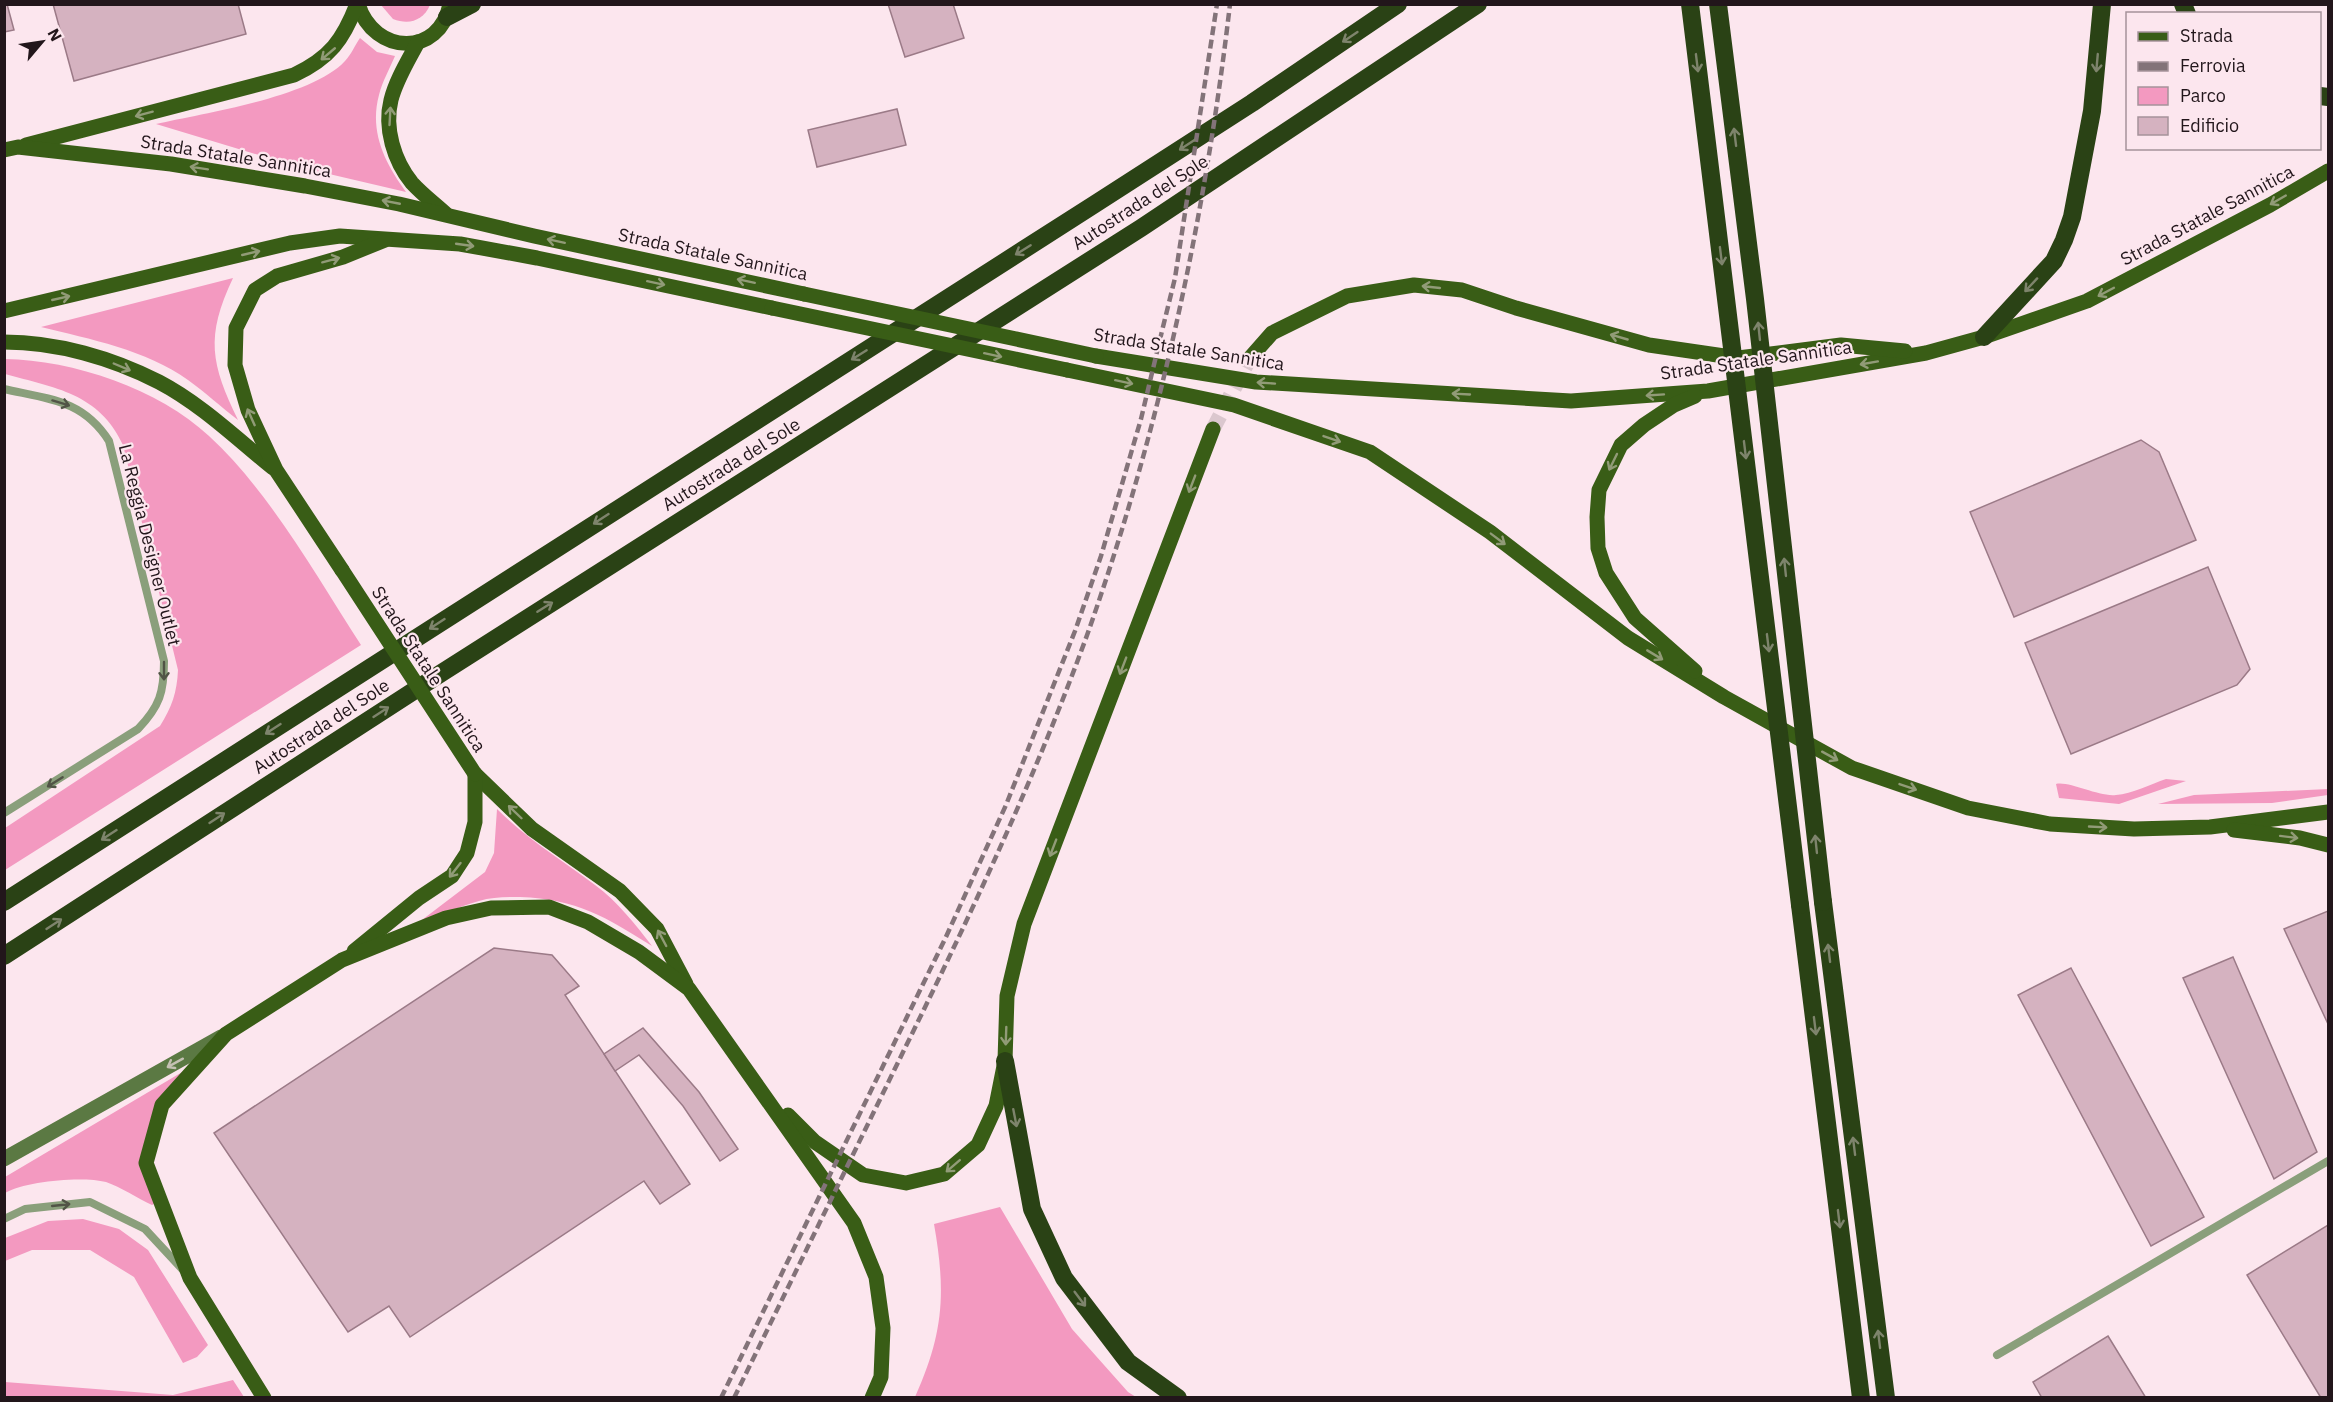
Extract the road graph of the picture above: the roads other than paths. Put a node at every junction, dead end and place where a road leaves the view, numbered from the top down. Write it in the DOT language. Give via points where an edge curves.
graph roads {
  1 [pos="358,4"];
  2 [pos="472,4"];
  3 [pos="1398,4"];
  4 [pos="1478,4"];
  5 [pos="1690,4"];
  6 [pos="1718,4"];
  7 [pos="2102,4"];
  8 [pos="448,11"];
  9 [pos="418,42"];
  10 [pos="11,148"];
  11 [pos="2328,171"];
  12 [pos="448,216"];
  13 [pos="385,240"];
  14 [pos="4,311"];
  15 [pos="1984,336"];
  16 [pos="4,342"];
  17 [pos="1926,353"];
  18 [pos="1250,358"];
  19 [pos="4,389"];
  20 [pos="1708,391"];
  21 [pos="1213,429"];
  22 [pos="276,470"];
  23 [pos="1724,697"];
  24 [pos="475,774"];
  25 [pos="2328,812"];
  26 [pos="4,813"];
  27 [pos="2210,827"];
  28 [pos="2328,845"];
  29 [pos="4,902"];
  30 [pos="4,956"];
  31 [pos="342,960"];
  32 [pos="689,989"];
  33 [pos="226,1034"];
  34 [pos="1005,1061"];
  35 [pos="756,1082"];
  36 [pos="4,1159"];
  37 [pos="2328,1161"];
  38 [pos="4,1219"];
  39 [pos="190,1278"];
  40 [pos="1997,1355"];
  41 [pos="264,1398"];
  42 [pos="872,1398"];
  43 [pos="1178,1398"];
  44 [pos="1861,1398"];
  45 [pos="1886,1398"];
  1 -- 9 [label="main road" via="365,22 379,36 391,42"];
  1 -- 10 [label="main road, Strada Statale Sannitica, one-way" via="335,47 294,75"];
  2 -- 8 [label="highway"];
  3 -- 29 [label="highway, Autostrada del Sole, one-way" via="1252,104"];
  30 -- 4 [label="highway, Autostrada del Sole, one-way" via="1141,228"];
  5 -- 44 [label="highway, one-way, bridge"];
  45 -- 6 [label="highway, one-way, bridge" via="1823,902"];
  7 -- 15 [label="highway, one-way" via="2092,111 2064,240 2054,261"];
  8 -- 9 [label="main road" via="435,33"];
  12 -- 9 [label="main road, one-way" via="411,182 394,152 389,129 390,102"];
  12 -- 10 [label="main road, Strada Statale Sannitica, one-way" via="171,164"];
  11 -- 15 [label="main road, Strada Statale Sannitica, one-way" via="2087,301"];
  20 -- 12 [label="main road, Strada Statale Sannitica, one-way, bridge" via="1571,401 1256,382 1096,356"];
  14 -- 13 [label="main road, Strada Statale Sannitica, one-way" via="312,238 362,236"];
  22 -- 13 [label="main road, Strada Statale Sannitica, one-way" via="248,410 238,376 236,328 255,290 277,276"];
  13 -- 23 [label="main road, Strada Statale Sannitica, one-way, bridge" via="460,244 537,258 1234,405 1370,452 1490,532 1628,638"];
  15 -- 17 [label="main road, Strada Statale Sannitica"];
  16 -- 22 [label="main road, Strada Statale Sannitica, one-way" via="90,353 160,382"];
  17 -- 18 [label="main road, one-way" via="1841,345 1738,358 1649,345 1462,290 1414,285 1347,296 1272,333"];
  17 -- 20 [label="main road, Strada Statale Sannitica, one-way"];
  19 -- 26 [label="lane, La Reggia Designer Outlet, one-way" via="70,405 88,415 109,441 164,661 161,697 138,729"];
  20 -- 23 [label="main road, one-way" via="1674,405 1622,445 1599,490 1598,548 1606,573 1635,618"];
  21 -- 34 [label="main road, one-way" via="1024,924 1007,996"];
  22 -- 24 [label="main road, Strada Statale Sannitica, bridge"];
  23 -- 27 [label="main road, one-way" via="1852,768 1968,808 2050,824 2134,829"];
  24 -- 31 [label="main road, Strada Statale Sannitica, one-way" via="475,822 467,853 452,876 418,898"];
  32 -- 24 [label="main road, one-way" via="657,929 620,891 532,829"];
  25 -- 27 [label="main road"];
  27 -- 28 [label="main road, one-way"];
  31 -- 32 [label="main road, Strada Statale Sannitica" via="446,918 491,908 549,907 588,922 639,952"];
  31 -- 33 [label="main road, Strada Statale Sannitica"];
  32 -- 35 [label="main road, Strada Statale Sannitica"];
  33 -- 36 [label="street, one-way"];
  33 -- 39 [label="main road, Strada Statale Sannitica" via="162,1105 146,1163"];
  34 -- 35 [label="main road, one-way" via="996,1106 978,1145 944,1174 906,1183 863,1175 815,1143"];
  34 -- 43 [label="highway, one-way" via="1032,1209 1064,1278 1128,1362"];
  35 -- 42 [label="main road, Strada Statale Sannitica" via="854,1223 876,1277 883,1328 881,1377"];
  37 -- 40 [label="lane"];
  38 -- 39 [label="lane, one-way" via="25,1209 90,1202 145,1229"];
  39 -- 41 [label="main road, Strada Statale Sannitica"];
}
